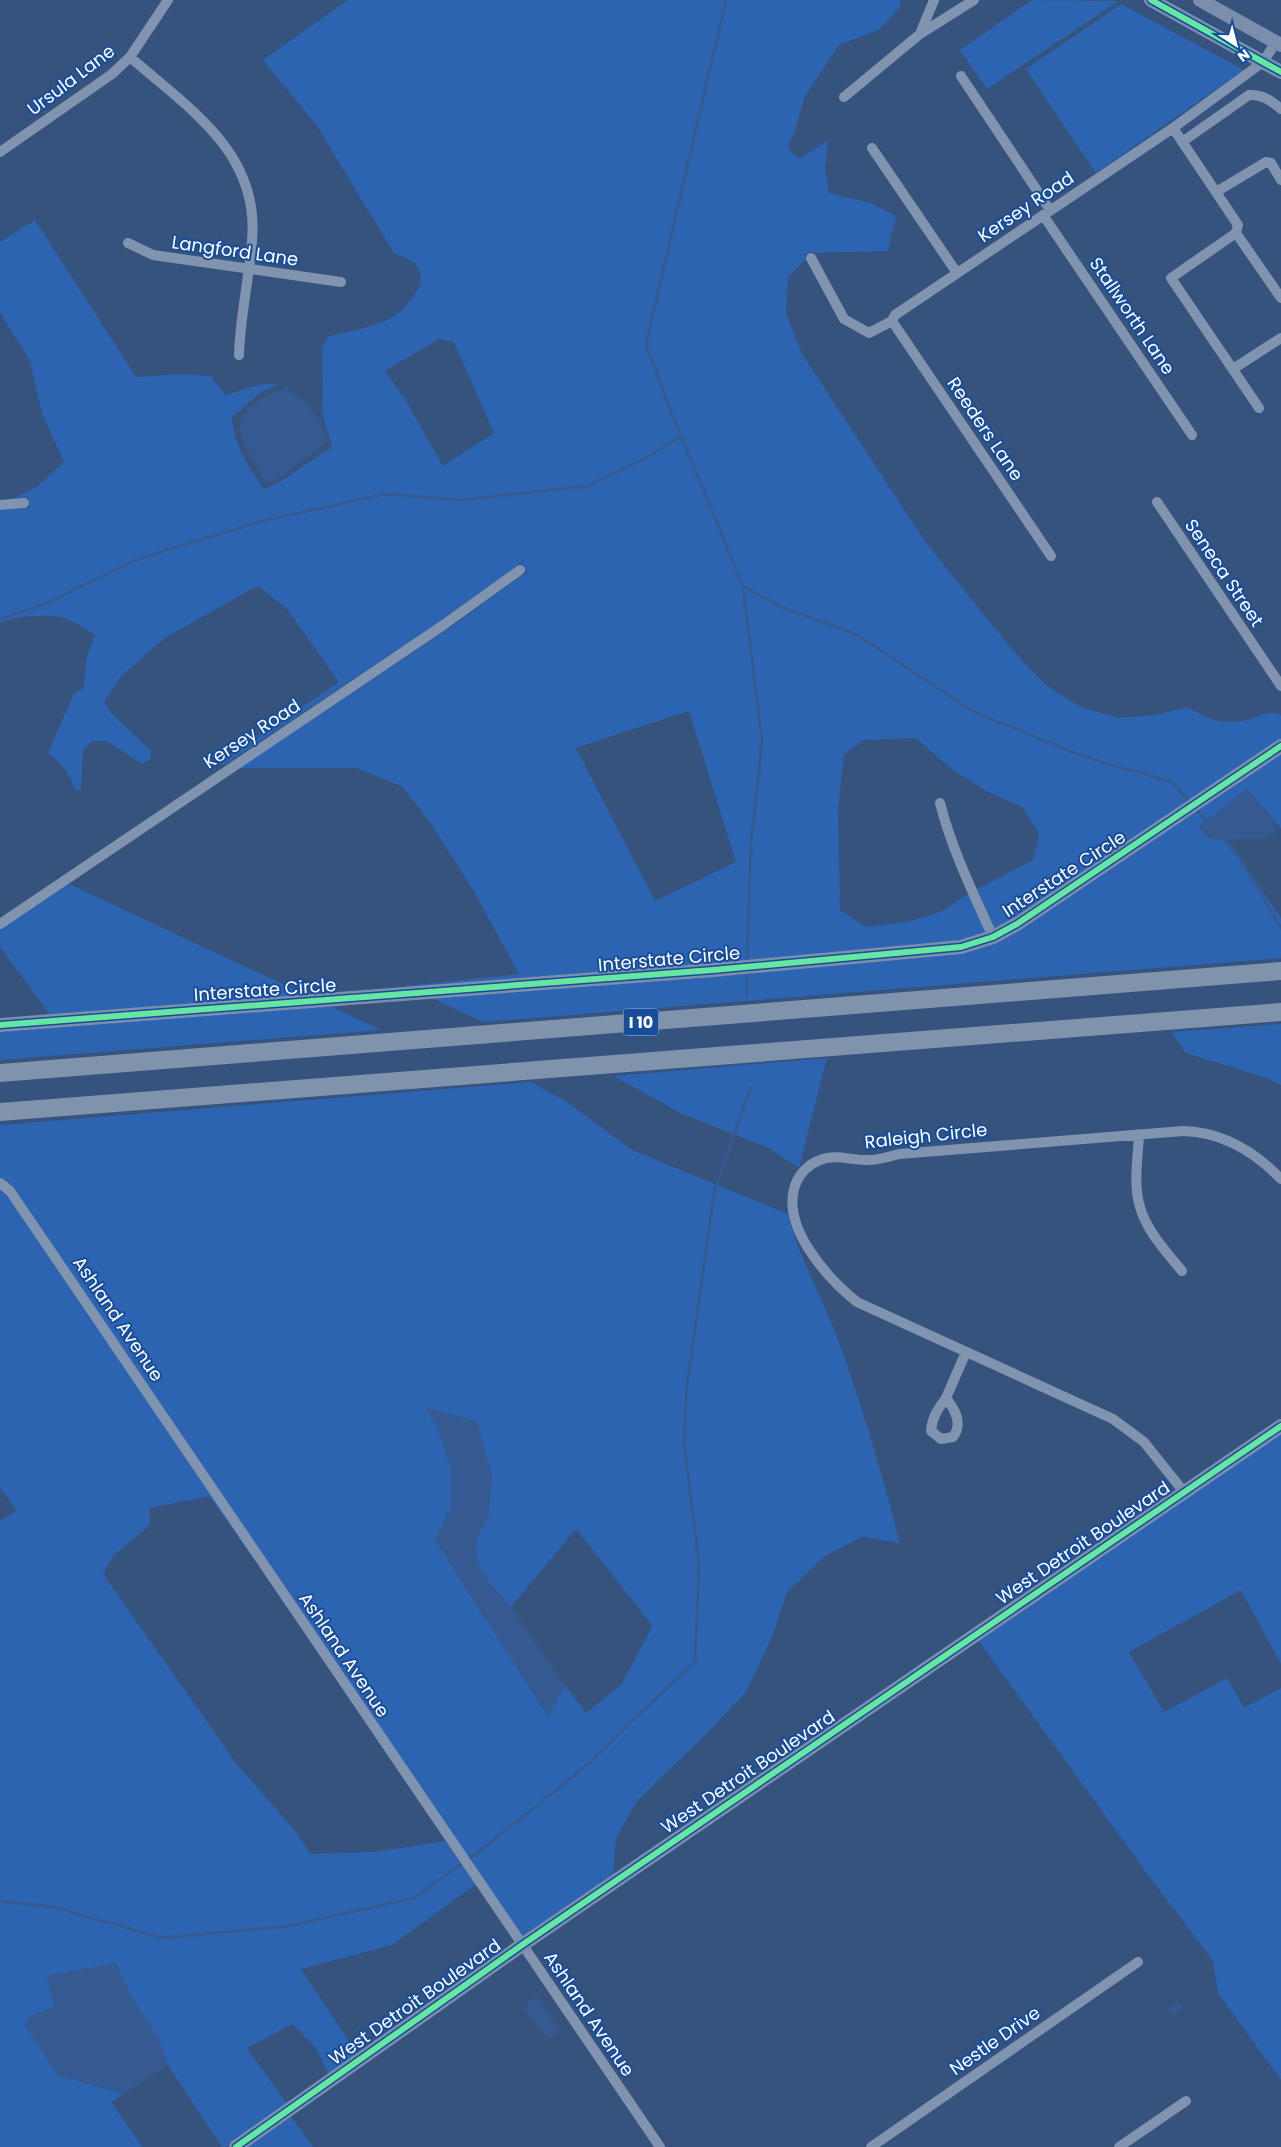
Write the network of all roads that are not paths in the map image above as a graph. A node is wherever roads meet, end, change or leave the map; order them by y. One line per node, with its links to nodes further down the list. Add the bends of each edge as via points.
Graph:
1 (168, 0): 8 (street, Ursula Lane)
2 (934, 0): 6 (street)
3 (974, 0): 6 (street)
4 (1151, 0): 9 (street)
5 (1200, 0): 7 (street)
6 (920, 34): 12 (street)
7 (1279, 44): 9 (street, Kersey Road)
8 (130, 58): 17 (street, Ursula Lane); 24 (street, via 211,127 232,154 245,185 252,217)
9 (1263, 62): 10 (street); 14 (street, Kersey Road)
10 (1281, 72)
11 (962, 76): 20 (street, Stallworth Lane)
12 (844, 96)
13 (1281, 109): 15 (street, via 1267,98 1249,94)
14 (1173, 128): 15 (street); 20 (street, Kersey Road)
15 (1182, 142): 19 (street)
16 (872, 148): 25 (street)
17 (0, 152)
18 (1281, 180): 19 (street, via 1271,163 1266,162)
19 (1216, 192): 21 (street, via 1238,225)
20 (1047, 213): 25 (street, Kersey Road); 33 (street, Stallworth Lane)
21 (1236, 233): 27 (street); 31 (street, via 1171,278)
22 (128, 243): 24 (street, Langford Lane, via 153,255)
23 (811, 258): 28 (street, Kersey Road, via 844,319 869,333)
24 (248, 269): 26 (street, Langford Lane); 30 (street)
25 (957, 273): 28 (street, Kersey Road, via 895,315)
26 (341, 282)
27 (1281, 298)
28 (892, 321): 37 (street, Reeders Lane)
29 (1281, 338): 31 (street)
30 (239, 355)
31 (1233, 369): 32 (street)
32 (1259, 408)
33 (1192, 435)
34 (1157, 502): 39 (street, Seneca Street)
35 (24, 503): 36 (street)
36 (0, 505)
37 (1051, 556)
38 (520, 570): 42 (street, Kersey Road)
39 (1281, 686)
40 (1281, 746): 43 (street, Interstate Circle, via 1065,893)
41 (940, 803): 43 (street, via 962,870)
42 (0, 924)
43 (993, 936): 46 (street, Interstate Circle, via 945,950 770,966)
44 (1281, 971): 47 (highway, I 10)
45 (1281, 1012): 48 (highway, I 10)
46 (0, 1025)
47 (0, 1073)
48 (0, 1112)
49 (1139, 1134): 50 (street, Raleigh Circle, via 1193,1131 1221,1137 1257,1157); 52 (street, via 1140,1207 1152,1230); 53 (street, Raleigh Circle, via 899,1154 867,1161 829,1157 803,1171 794,1188 794,1218 800,1235 828,1274 846,1293 869,1309)
50 (1281, 1179)
51 (0, 1182): 57 (street, Ashland Avenue, via 10,1191 124,1356)
52 (1182, 1271)
53 (966, 1352): 54 (street); 56 (street, Raleigh Circle, via 1128,1428 1157,1455)
54 (946, 1398)
55 (1281, 1426): 56 (street, West Detroit Boulevard)
56 (1184, 1492): 57 (street, West Detroit Boulevard)
57 (522, 1945): 60 (street, West Detroit Boulevard); 61 (street, Ashland Avenue)
58 (1138, 1962): 62 (street, Nestle Drive)
59 (1186, 2101): 63 (street)
60 (236, 2147)
61 (660, 2147)
62 (871, 2147)
63 (1119, 2147)

